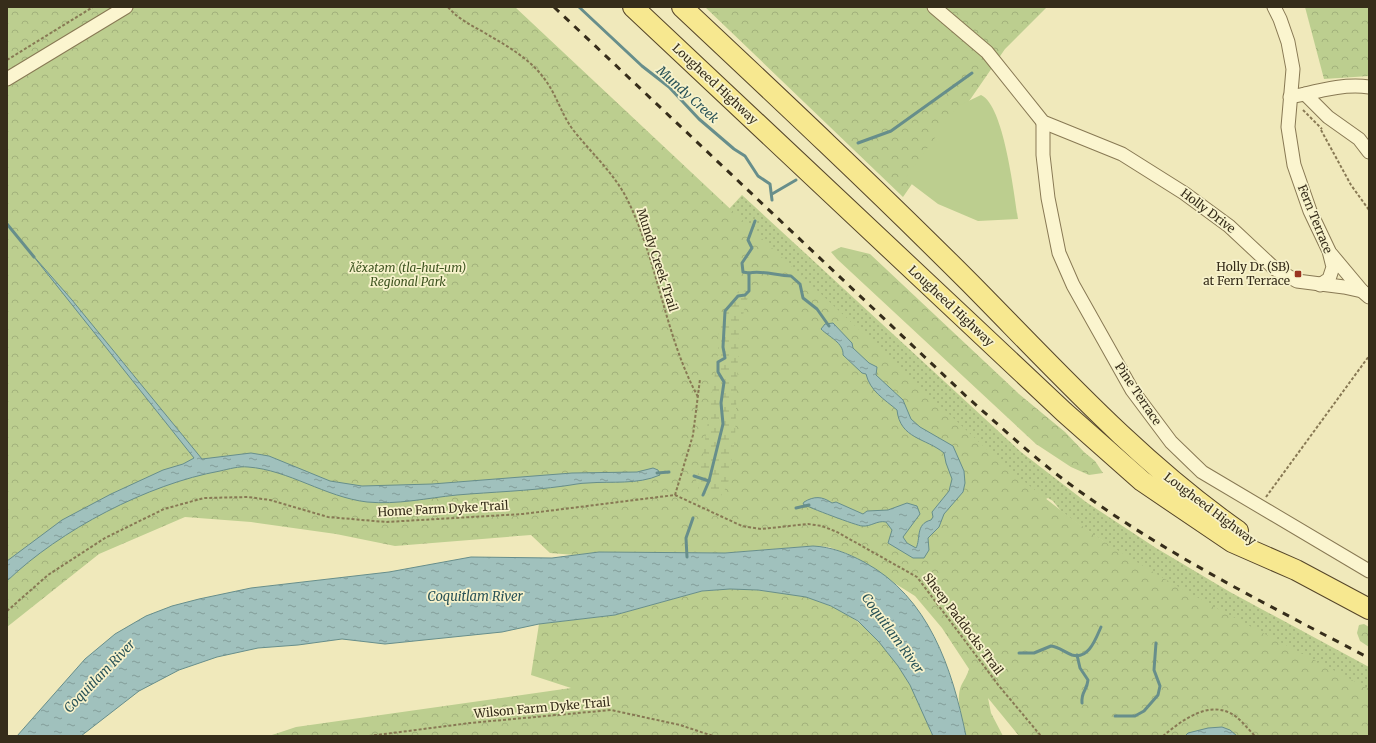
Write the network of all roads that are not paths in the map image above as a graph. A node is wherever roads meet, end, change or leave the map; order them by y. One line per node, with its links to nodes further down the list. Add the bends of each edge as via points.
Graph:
1 (126, 7): 6 (street)
2 (633, 7): 15 (main road, Lougheed Highway, via 1119,461 1164,496 1232,542)
3 (682, 7): 15 (main road, Lougheed Highway, via 896,210 1149,461 1212,512)
4 (934, 7): 10 (street, via 987,52)
5 (1274, 7): 9 (street, Fern Terrace, via 1280,19 1293,69)
6 (7, 79)
7 (1369, 87): 8 (street, via 1329,88)
8 (1304, 94): 9 (street); 11 (street, via 1328,117 1359,139)
9 (1290, 97): 12 (street, Fern Terrace, via 1288,127 1294,165 1310,211)
10 (1042, 122): 13 (street, Holly Drive, via 1122,154 1184,193 1229,226 1275,269 1297,282); 16 (street, Pine Terrace, via 1048,198 1059,253 1073,285 1132,390 1170,442 1202,472)
11 (1369, 152)
12 (1329, 251): 13 (street, Fern Terrace, via 1333,267 1329,279); 14 (street)
13 (1320, 285): 14 (street, Holly Drive, via 1344,287)
14 (1365, 294)
15 (1296, 570): 17 (main road, Lougheed Highway)
16 (1369, 571)
17 (1369, 609)

